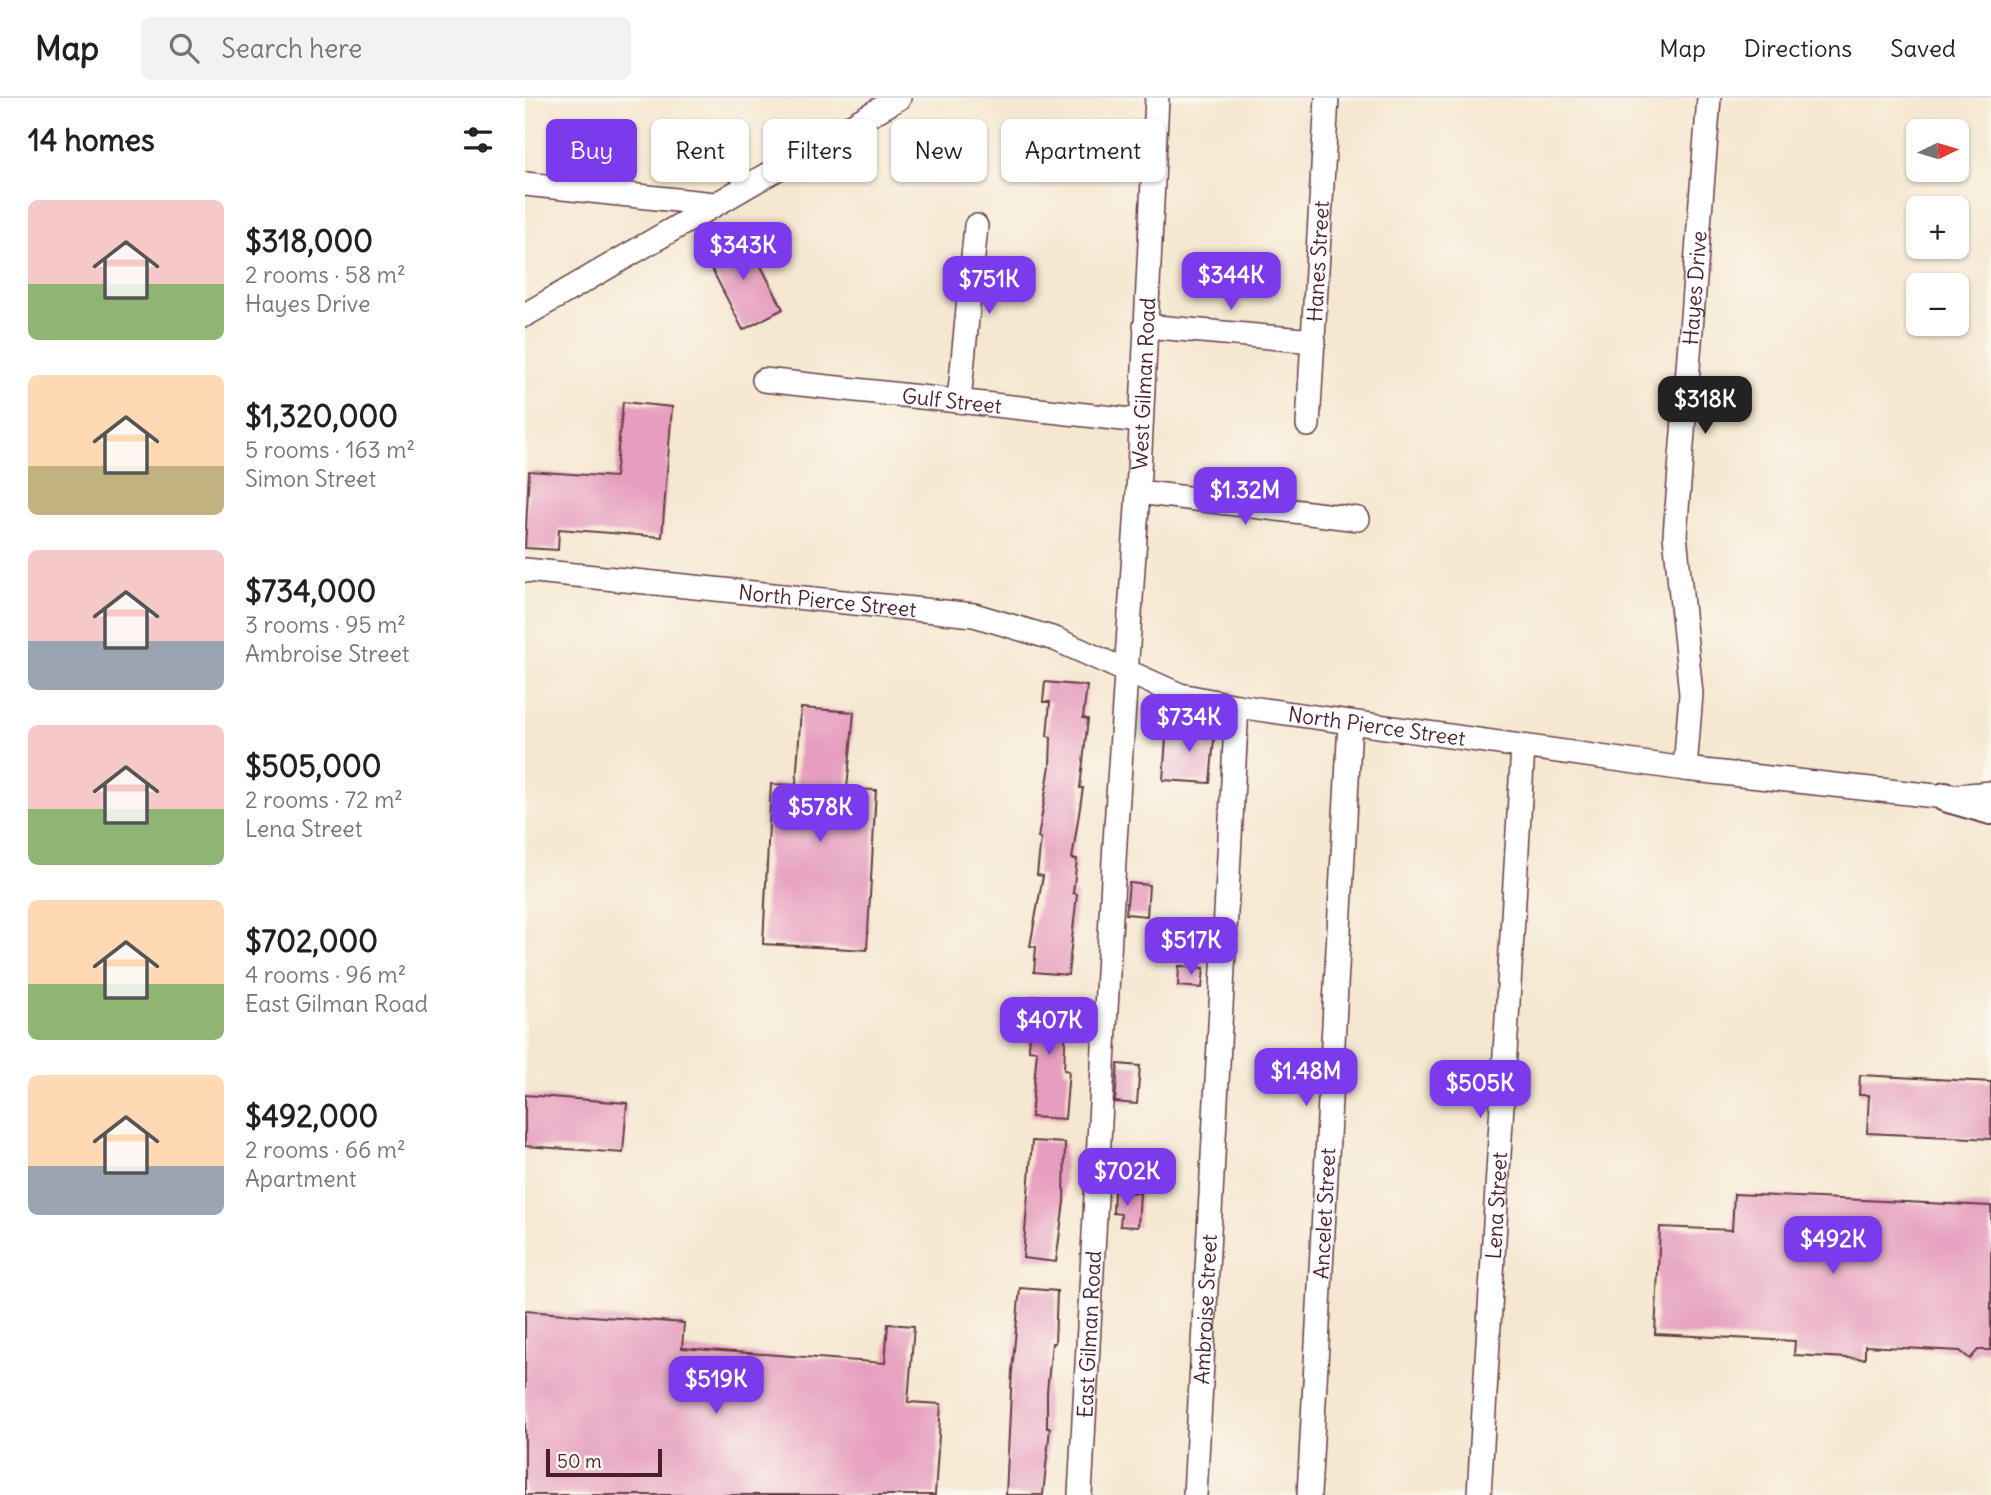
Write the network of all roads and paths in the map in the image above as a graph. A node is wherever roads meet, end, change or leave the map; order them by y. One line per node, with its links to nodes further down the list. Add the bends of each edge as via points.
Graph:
1 (899, 98): 6 (street)
2 (1157, 98): 9 (street, West Gilman Road)
3 (1328, 98): 10 (street, Hanes Street)
4 (1709, 98): 22 (street, Hayes Drive, via 1675,535 1691,684)
5 (525, 184): 6 (street)
6 (714, 204): 8 (street)
7 (976, 226): 12 (street)
8 (525, 315)
9 (1145, 326): 10 (street); 13 (street, West Gilman Road)
10 (1314, 341): 14 (street, Hanes Street)
11 (764, 380): 12 (street, Gulf Street)
12 (959, 401): 13 (street, Gulf Street)
13 (1141, 421): 15 (street, West Gilman Road)
14 (1308, 425)
15 (1138, 492): 16 (street); 18 (street, West Gilman Road)
16 (1358, 519)
17 (525, 570): 18 (street, North Pierce Street, via 974,615 1055,639)
18 (1128, 671): 19 (street, North Pierce Street, via 1180,695); 26 (street, East Gilman Road)
19 (1237, 706): 20 (street, North Pierce Street); 27 (street, Ambroise Street)
20 (1350, 723): 21 (street, North Pierce Street); 28 (street, Ancelet Street)
21 (1523, 747): 22 (street, North Pierce Street); 29 (street, Lena Street)
22 (1685, 769): 24 (street, North Pierce Street)
23 (1991, 793): 24 (street, North Pierce Street)
24 (1945, 797): 25 (main road)
25 (1991, 810)
26 (1080, 1495)
27 (1195, 1495)
28 (1309, 1495)
29 (1479, 1495)

